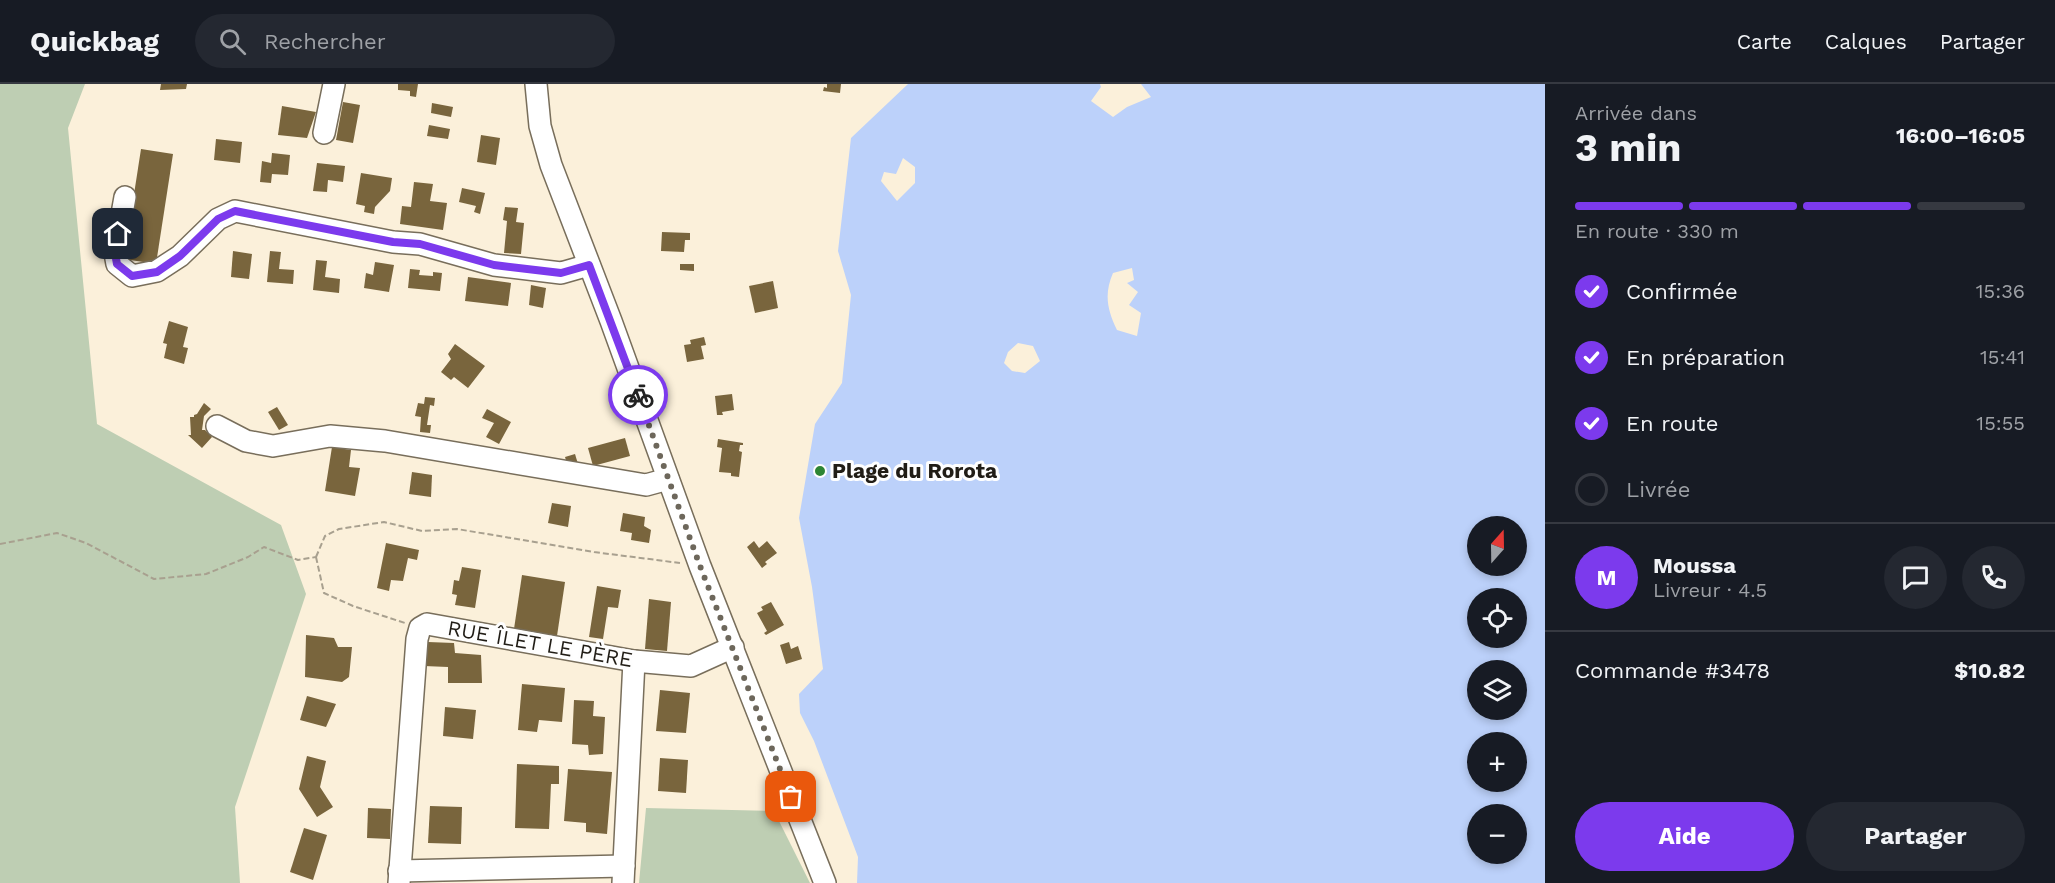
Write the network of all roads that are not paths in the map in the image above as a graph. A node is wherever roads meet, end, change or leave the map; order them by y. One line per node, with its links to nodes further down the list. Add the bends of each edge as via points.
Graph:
1 (334, 84): 3 (street)
2 (534, 84): 5 (street, via 551,165)
3 (324, 133)
4 (125, 197): 5 (street, via 115,253 117,264 132,276 157,272 180,256 218,219 235,211 420,244 494,265 561,273)
5 (589, 265): 7 (street)
6 (217, 426): 7 (street, via 246,441 273,446 330,436 385,441 646,485)
7 (668, 480): 8 (street)
8 (733, 647): 9 (street, RUE ÎLET LE PÈRE, via 691,666); 12 (street)
9 (634, 661): 10 (street); 11 (street, RUE ÎLET LE PÈRE, via 427,624 420,628)
10 (623, 875): 11 (street)
11 (399, 877)
12 (825, 883)

